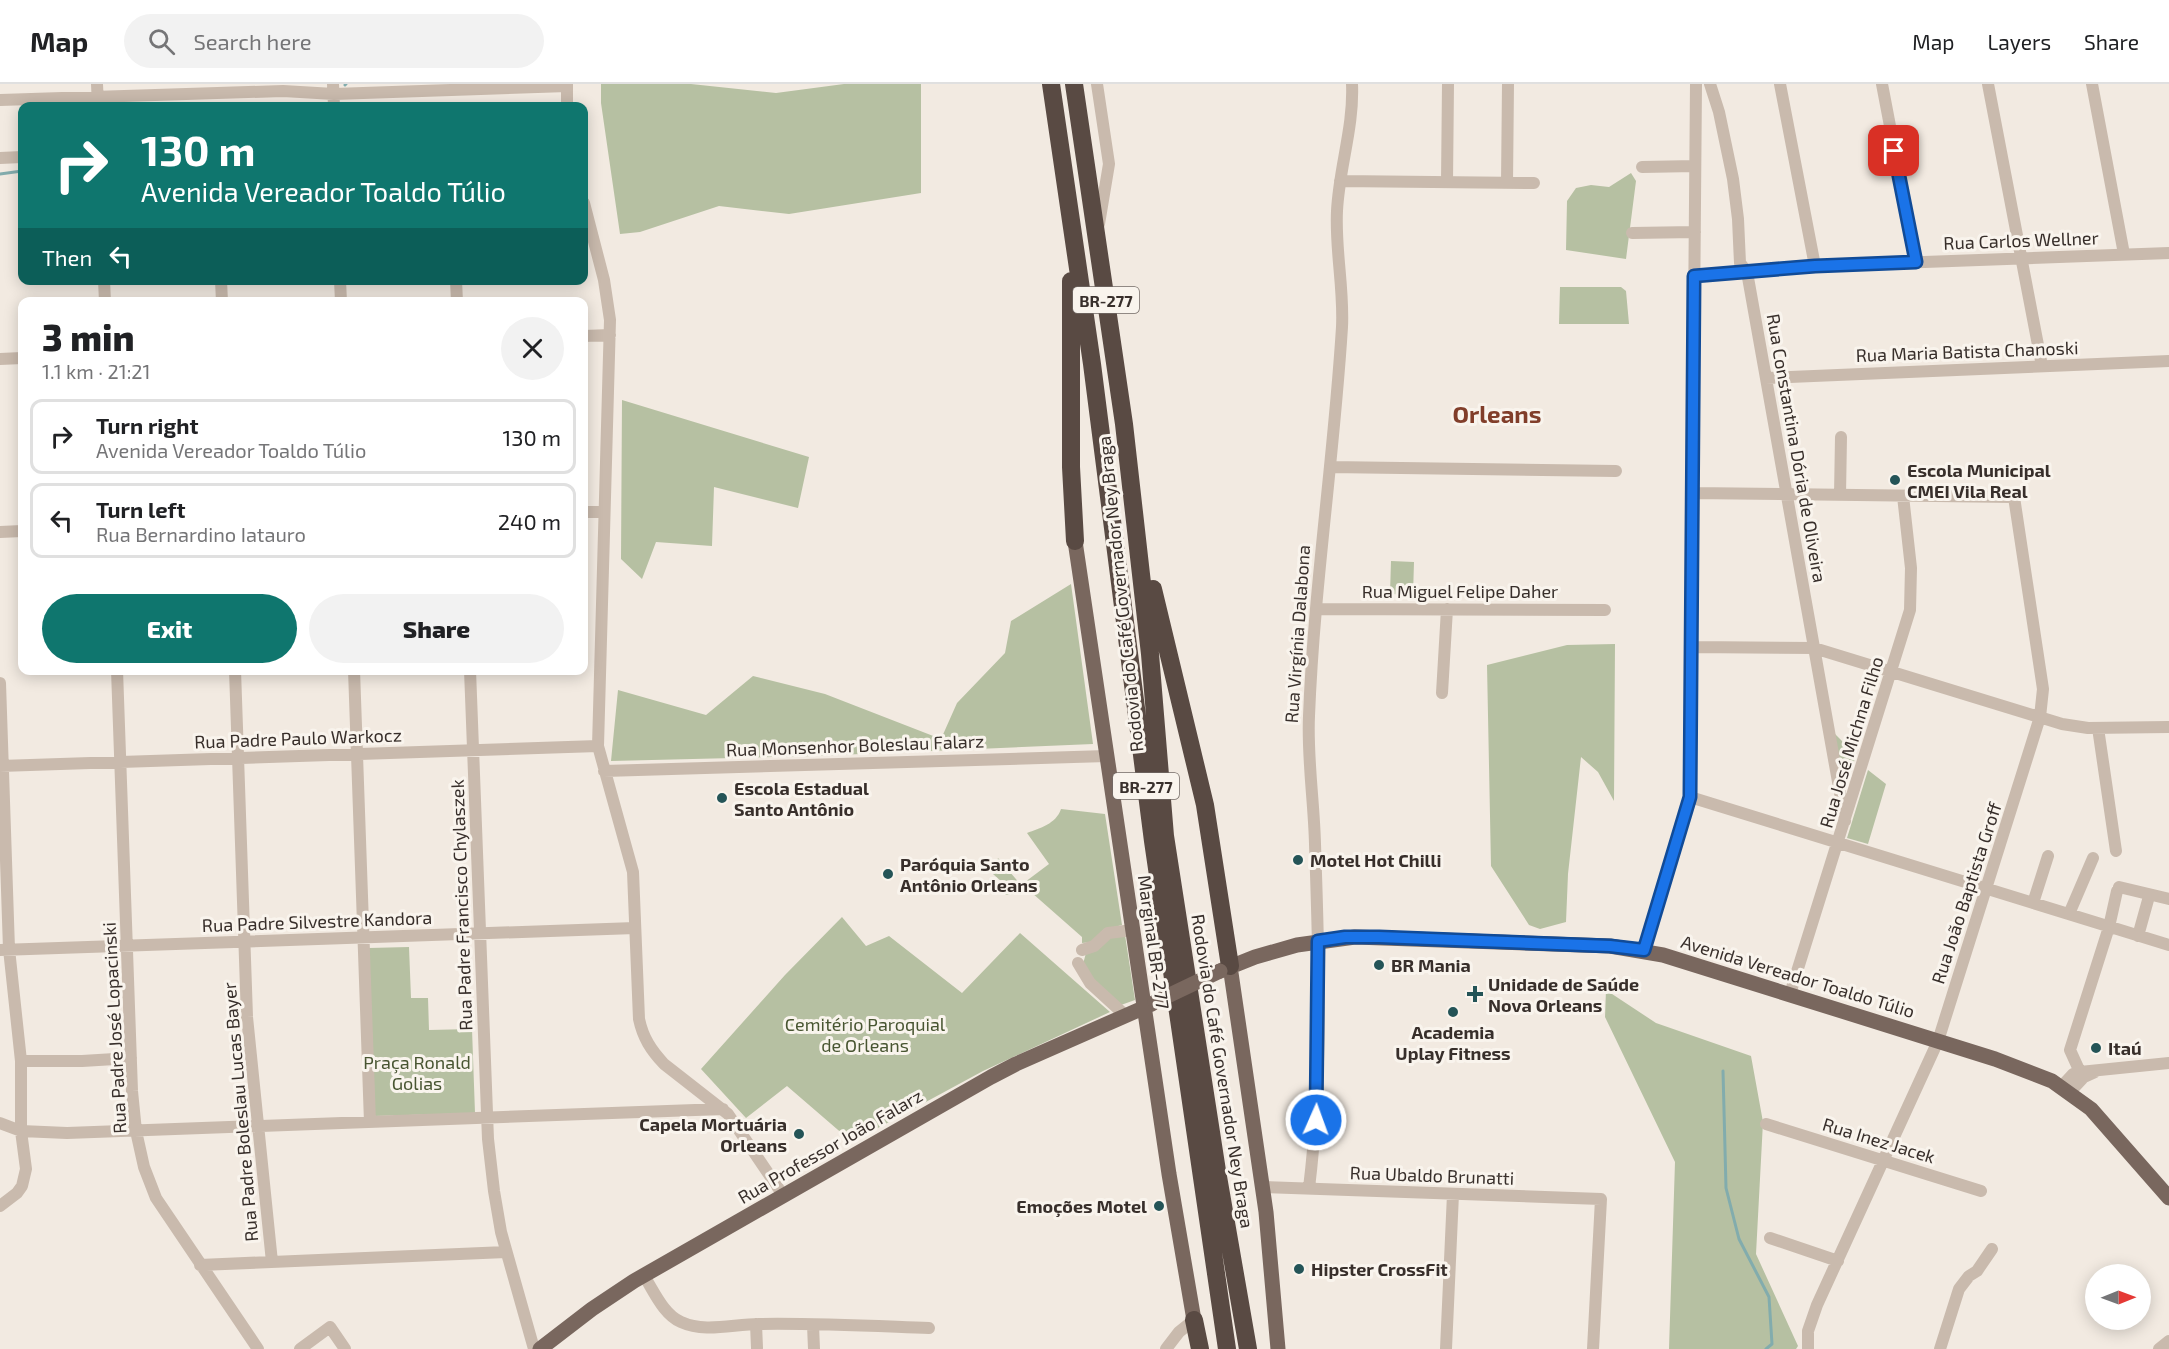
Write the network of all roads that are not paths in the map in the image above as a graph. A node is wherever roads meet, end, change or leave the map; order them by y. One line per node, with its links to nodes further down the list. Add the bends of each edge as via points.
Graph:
1 (1051, 84): 27 (highway, Rodovia do Café Governador Ney Braga / BR-277)
2 (1074, 84): 30 (highway, Rodovia do Café Governador Ney Braga / BR-277)
3 (1097, 84): 30 (street, via 1109,164)
4 (1352, 84): 22 (street, Rua Virgínia Dalabona, via 1350,128)
5 (1448, 84): 23 (street)
6 (1508, 84): 24 (street)
7 (1696, 84): 20 (street)
8 (1710, 84): 36 (street, Rua Constantina Dória de Oliveira, via 1733,178 1740,263)
9 (1780, 84): 35 (street)
10 (1882, 84): 34 (street)
11 (1988, 84): 33 (street)
12 (2092, 84): 32 (street)
13 (567, 85): 14 (street); 17 (street)
14 (334, 95): 15 (street, via 289,90)
15 (98, 96): 16 (street)
16 (0, 100)
17 (567, 102)
18 (18, 157): 19 (street)
19 (0, 158)
20 (1695, 166): 21 (street); 29 (street)
21 (1642, 167)
22 (1340, 181): 23 (street); 46 (street, Rua Virgínia Dalabona, via 1337,226 1342,323)
23 (1447, 182): 24 (street)
24 (1507, 183): 25 (street)
25 (1534, 183)
26 (588, 218): 38 (street, via 607,292)
27 (1072, 222): 57 (highway, via 1071,467); 155 (highway, Rodovia do Café Governador Ney Braga / BR-277, via 1153,841)
28 (1632, 232): 29 (street)
29 (1695, 232): 37 (street)
30 (1096, 237): 54 (highway, Rodovia do Café Governador Ney Braga / BR-277)
31 (2169, 253): 32 (street, Rua Carlos Wellner)
32 (2124, 254): 33 (street, Rua Carlos Wellner)
33 (2022, 258): 34 (street, Rua Carlos Wellner); 43 (street)
34 (1916, 262): 35 (street, Rua Carlos Wellner)
35 (1815, 266): 36 (street, Rua Carlos Wellner)
36 (1747, 272): 37 (street, Rua Carlos Wellner); 44 (street, Rua Constantina Dória de Oliveira)
37 (1694, 276): 48 (street)
38 (610, 335): 39 (street); 52 (street)
39 (588, 336)
40 (18, 358): 41 (street)
41 (0, 359)
42 (2169, 361): 43 (street, Rua Maria Batista Chanoski)
43 (2042, 366): 44 (street, Rua Maria Batista Chanoski)
44 (1766, 378): 49 (street, Rua Constantina Dória de Oliveira)
45 (1840, 437): 50 (street)
46 (1330, 467): 47 (street); 58 (street, Rua Virgínia Dalabona)
47 (1616, 471)
48 (1692, 493): 49 (street); 61 (street)
49 (1787, 494): 50 (street); 62 (street, Rua Constantina Dória de Oliveira)
50 (1840, 495): 51 (street)
51 (1903, 496): 63 (street, Rua José Michna Filho, via 1911,599); 70 (street, Rua João Baptista Groff, via 2014,497 2043,689)
52 (603, 512): 53 (street); 73 (street)
53 (588, 513)
54 (1135, 517): 106 (highway, via 1203,796); 156 (highway, Rodovia do Café Governador Ney Braga / BR-277, via 1166,836 1216,1171)
55 (18, 531): 56 (street)
56 (0, 532)
57 (1075, 541): 76 (main road, Marginal BR-277)
58 (1316, 609): 59 (street, Rua Miguel Felipe Daher); 99 (street, Rua Virgínia Dalabona, via 1309,724)
59 (1447, 609): 60 (street, Rua Miguel Felipe Daher); 69 (street)
60 (1605, 610)
61 (1691, 647): 62 (street); 81 (street)
62 (1814, 648): 63 (street); 82 (street, Rua Constantina Dória de Oliveira)
63 (1892, 672): 70 (street); 82 (street, Rua José Michna Filho)
64 (117, 675): 78 (street, Rua Padre José Lopacinski)
65 (235, 675): 77 (street, Rua Padre Boleslau Lucas Bayer)
66 (354, 675): 75 (street)
67 (470, 675): 74 (street, Rua Padre Francisco Chylaszek)
68 (0, 683): 79 (street)
69 (1442, 693)
70 (2040, 717): 72 (street); 87 (street, Rua João Baptista Groff)
71 (2169, 727): 72 (street)
72 (2098, 728): 84 (street)
73 (598, 746): 74 (street, Rua Padre Paulo Warkocz); 80 (street)
74 (473, 750): 75 (street, Rua Padre Paulo Warkocz); 95 (street, Rua Padre Francisco Chylaszek)
75 (357, 754): 77 (street, Rua Padre Paulo Warkocz); 97 (street)
76 (1107, 756): 80 (street, Rua Monsenhor Boleslau Falarz); 94 (main road, Marginal BR-277)
77 (238, 758): 78 (street, Rua Padre Paulo Warkocz); 98 (street, Rua Padre Boleslau Lucas Bayer)
78 (121, 762): 79 (street, Rua Padre Paulo Warkocz); 101 (street, Rua Padre José Lopacinski)
79 (1, 766): 102 (street)
80 (604, 771): 93 (street, via 633,872)
81 (1690, 797): 83 (street); 104 (street)
82 (1845, 822): 83 (street, Rua José Michna Filho)
83 (1838, 843): 87 (street); 107 (street, Rua José Michna Filho)
84 (2116, 851)
85 (2048, 856): 90 (street)
86 (2093, 858): 91 (street)
87 (1986, 889): 90 (street); 110 (street, Rua João Baptista Groff)
88 (2169, 899): 92 (street, via 2118,889)
89 (2148, 900): 96 (street)
90 (2033, 903): 91 (street)
91 (2069, 914): 92 (street)
92 (2109, 927): 96 (street); 115 (street, via 2070,1050)
93 (635, 928): 95 (street, Rua Padre Silvestre Kandora); 117 (street, via 639,1019 647,1044 664,1064)
94 (1133, 930): 103 (street, via 1108,933 1094,946); 108 (main road, Marginal BR-277)
95 (480, 934): 97 (street, Rua Padre Silvestre Kandora); 118 (street, Rua Padre Francisco Chylaszek)
96 (2138, 936): 100 (street)
97 (363, 938): 98 (street, Rua Padre Silvestre Kandora); 119 (street)
98 (244, 941): 101 (street, Rua Padre Silvestre Kandora); 122 (street, Rua Padre Boleslau Lucas Bayer)
99 (1318, 941): 104 (main road, Avenida Vereador Toaldo Túlio, via 1379,937); 106 (main road, Avenida Vereador Toaldo Túlio, via 1276,950); 127 (street, Rua Virgínia Dalabona, via 1317,1104)
100 (2168, 941)
101 (127, 945): 102 (street, Rua Padre Silvestre Kandora); 111 (street, Rua Padre José Lopacinski)
102 (5, 950): 112 (street)
103 (1082, 950)
104 (1644, 950): 107 (main road, Avenida Vereador Toaldo Túlio)
105 (1078, 963): 109 (street, via 1090,983)
106 (1225, 969): 108 (main road, Avenida Vereador Toaldo Túlio, bridge); 126 (main road)
107 (1790, 994): 110 (main road, Avenida Vereador Toaldo Túlio)
108 (1150, 1005): 109 (main road, Rua Professor João Falarz); 140 (main road, Marginal BR-277)
109 (1126, 1016): 130 (main road, Rua Professor João Falarz, via 999,1072)
110 (1938, 1041): 116 (main road, Avenida Vereador Toaldo Túlio, via 2028,1070); 125 (street, Rua João Baptista Groff)
111 (131, 1058): 112 (street); 124 (street, Rua Padre José Lopacinski)
112 (21, 1061): 123 (street)
113 (2169, 1063): 114 (street)
114 (2098, 1070): 115 (street); 116 (street)
115 (2080, 1072): 116 (street, via 2073,1074)
116 (2066, 1089): 131 (main road, Avenida Vereador Toaldo Túlio, via 2107,1126)
117 (723, 1109): 118 (street); 130 (street)
118 (486, 1118): 119 (street); 135 (street, Rua Padre Francisco Chylaszek)
119 (370, 1122): 122 (street)
120 (0, 1123): 123 (street)
121 (1766, 1124): 125 (street, Rua Inez Jacek)
122 (257, 1126): 124 (street); 137 (street, Rua Padre Boleslau Lucas Bayer)
123 (21, 1131): 124 (street); 132 (street, via 25,1178 17,1192)
124 (136, 1131): 138 (street, Rua Padre José Lopacinski, via 156,1198)
125 (1885, 1161): 128 (street, Rua Inez Jacek); 136 (street, Rua João Baptista Groff)
126 (1262, 1187): 127 (street, Rua Ubaldo Brunatti); 157 (main road)
127 (1309, 1188): 129 (street, Rua Ubaldo Brunatti)
128 (1981, 1191)
129 (1453, 1194): 158 (street); 159 (street, Rua Ubaldo Brunatti, via 1601,1199)
130 (783, 1195): 139 (main road, Rua Professor João Falarz)
131 (2169, 1197)
132 (0, 1206)
133 (1770, 1238): 136 (street)
134 (1992, 1249): 161 (street, via 1959,1289)
135 (506, 1252): 137 (street); 149 (street, Rua Padre Francisco Chylaszek)
136 (1838, 1261): 160 (street, Rua João Baptista Groff, via 1812,1318)
137 (272, 1262): 138 (street)
138 (200, 1265): 146 (street, Rua Padre José Lopacinski)
139 (644, 1276): 141 (street, via 669,1314 679,1321 718,1328); 150 (main road, Rua Professor João Falarz)
140 (1194, 1320): 152 (street); 153 (street, Marginal BR-277); 154 (highway)
141 (756, 1324): 142 (street); 145 (street)
142 (813, 1324): 143 (street); 151 (street)
143 (929, 1328)
144 (2169, 1341): 162 (street)
145 (757, 1348)
146 (258, 1349)
147 (300, 1349): 148 (street, via 330,1327)
148 (345, 1349)
149 (534, 1349)
150 (540, 1349)
151 (814, 1349)
152 (1166, 1349)
153 (1196, 1349)
154 (1200, 1349)
155 (1227, 1349)
156 (1248, 1349)
157 (1278, 1349)
158 (1446, 1349)
159 (1593, 1349)
160 (1808, 1349)
161 (1940, 1349)
162 (2160, 1349)

